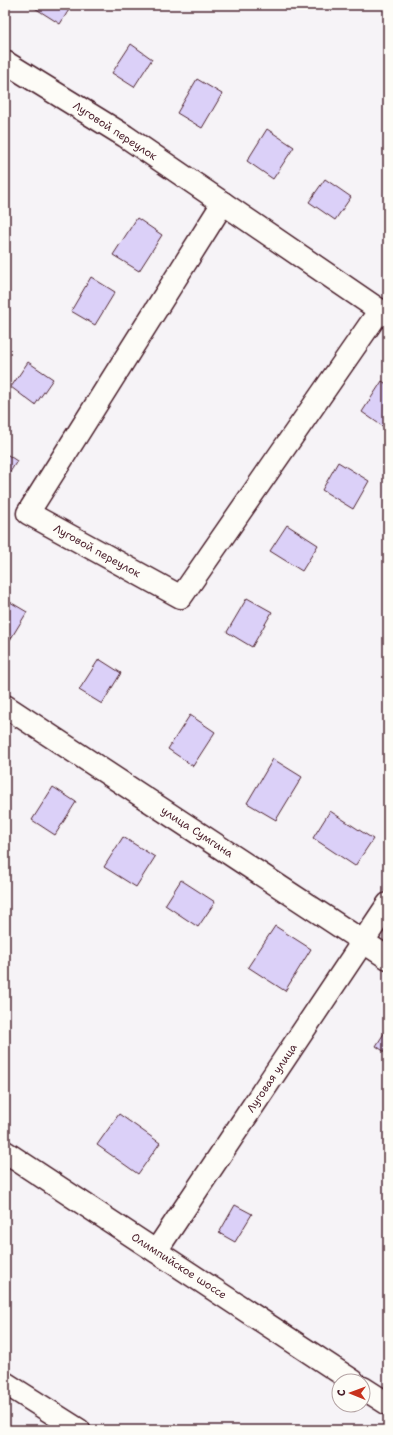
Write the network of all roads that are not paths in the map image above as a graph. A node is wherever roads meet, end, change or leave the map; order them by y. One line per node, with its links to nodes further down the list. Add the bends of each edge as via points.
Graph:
1 (5, 62): 2 (street, Луговой переулок, via 125,136)
2 (223, 203): 3 (street, Луговой переулок); 3 (street, Луговой переулок, via 28,513 182,597)
3 (384, 313)
4 (5, 706): 6 (street, улица Сумгина)
5 (388, 904): 6 (street, Луговая улица)
6 (363, 942): 7 (street, улица Сумгина); 9 (street, Луговая улица)
7 (388, 958)
8 (5, 1152): 9 (street, Олимпийское шоссе)
9 (156, 1251): 10 (street, Олимпийское шоссе)
10 (341, 1373)
11 (5, 1383): 14 (street)
12 (371, 1393): 13 (street)
13 (388, 1404)
14 (79, 1430)

